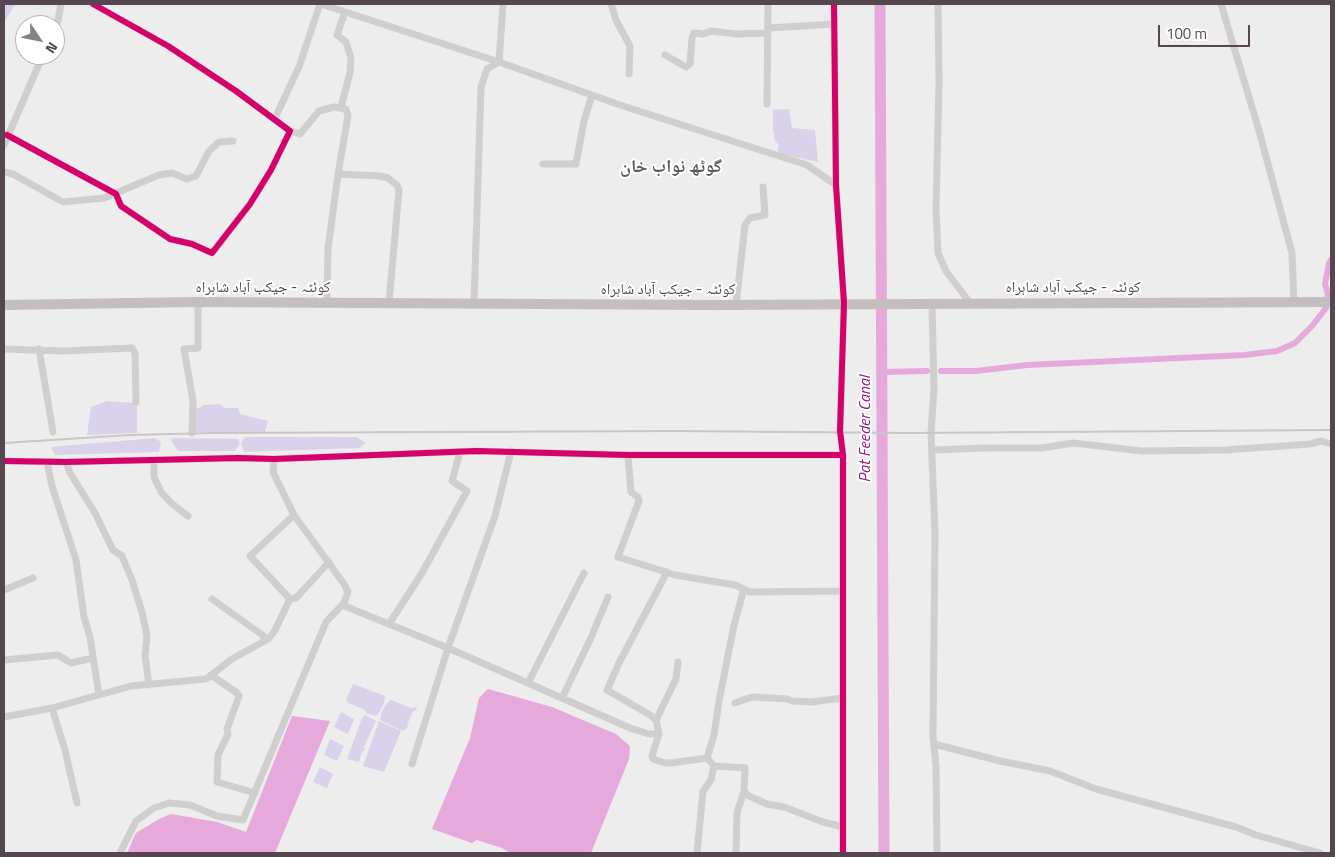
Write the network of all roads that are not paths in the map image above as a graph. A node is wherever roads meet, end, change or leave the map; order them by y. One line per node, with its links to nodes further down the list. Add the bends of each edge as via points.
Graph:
1 (93, 4): 19 (street, via 168,46)
2 (320, 4): 9 (street); 19 (street, via 299,67)
3 (502, 4): 13 (street)
4 (611, 4): 15 (street, via 630,46)
5 (768, 4): 11 (street)
6 (834, 4): 10 (street)
7 (938, 4): 36 (street, via 938,252 946,271)
8 (1221, 4): 37 (street, via 1292,253)
9 (345, 12): 13 (street); 18 (street, via 337,36 346,42 351,58)
10 (834, 24): 11 (street); 27 (street)
11 (768, 30): 12 (street, via 736,34 694,33 690,64 686,67); 17 (street)
12 (665, 55)
13 (499, 62): 16 (street); 38 (street, via 487,69 481,87)
14 (38, 65): 21 (street)
15 (629, 74)
16 (592, 95): 24 (street, via 576,164); 27 (street, via 807,165)
17 (767, 104)
18 (341, 107): 20 (street, via 320,111 300,134); 26 (street, via 346,109 348,116)
19 (274, 120): 20 (street)
20 (290, 131): 29 (street, via 250,204 212,253 170,239 121,206)
21 (7, 135): 23 (street); 29 (street)
22 (232, 140): 29 (street, via 219,142 209,151 196,176 187,179 172,173 158,175)
23 (4, 145)
24 (543, 164)
25 (4, 172): 29 (street, via 63,202)
26 (338, 174): 32 (street, via 328,249); 33 (street, via 388,178 399,190)
27 (836, 186): 34 (street)
28 (763, 187): 40 (street, via 765,215 750,218 745,225)
29 (116, 194)
30 (198, 302): 32 (highway, کوئٹہ - جیکب آباد شاہراہ); 39 (highway, کوئٹہ - جیکب آباد شاہراہ); 45 (street, via 198,348 184,349 193,401)
31 (1328, 302): 37 (highway, کوئٹہ - جیکب آباد شاہراہ)
32 (327, 303): 33 (highway, کوئٹہ - جیکب آباد شاہراہ)
33 (389, 303): 38 (highway, کوئٹہ - جیکب آباد شاہراہ)
34 (844, 303): 35 (highway, کوئٹہ - جیکب آباد شاہراہ); 40 (highway, کوئٹہ - جیکب آباد شاہراہ); 51 (street, via 840,431)
35 (932, 303): 36 (highway, کوئٹہ - جیکب آباد شاہراہ); 47 (street)
36 (970, 303): 37 (highway, کوئٹہ - جیکب آباد شاہراہ)
37 (1294, 303)
38 (474, 304): 40 (highway, کوئٹہ - جیکب آباد شاہراہ)
39 (4, 305)
40 (736, 305)
41 (39, 349): 42 (street); 43 (street, via 132,348 135,352); 44 (street)
42 (4, 350)
43 (136, 402)
44 (53, 432)
45 (192, 433)
46 (1331, 444): 47 (street, via 1321,441 1226,450 1142,451 1073,443 1042,448)
47 (932, 450): 88 (street)
48 (460, 452): 49 (street); 53 (street); 71 (street, via 452,481 468,491)
49 (510, 452): 50 (street); 73 (street, via 495,516)
50 (628, 455): 51 (street); 60 (street, via 631,492 639,501 618,557)
51 (843, 455): 66 (street)
52 (154, 460): 53 (street); 56 (street); 58 (street, via 154,478 161,492)
53 (274, 460): 57 (street, via 273,472)
54 (4, 461): 55 (street)
55 (47, 462): 56 (street); 74 (street, via 76,560)
56 (66, 462): 79 (street, via 113,550 122,556 132,580 147,636 145,655)
57 (294, 515): 59 (street); 69 (street, via 250,556)
58 (188, 516)
59 (328, 562): 69 (street, via 296,598); 70 (street, via 348,592)
60 (667, 572): 65 (street); 86 (street, via 607,690)
61 (584, 574): 78 (street)
62 (33, 578): 64 (street)
63 (4, 580): 64 (street)
64 (6, 589)
65 (744, 589): 66 (street, via 750,592); 89 (street)
66 (843, 591): 82 (street)
67 (608, 597): 81 (street)
68 (212, 599): 72 (street)
69 (290, 599): 72 (street)
70 (342, 605): 71 (street); 93 (street, via 326,622)
71 (389, 624): 73 (street)
72 (268, 639): 77 (street)
73 (448, 648): 78 (street); 90 (street)
74 (93, 658): 75 (street, via 72,663 58,655); 80 (street)
75 (4, 660)
76 (678, 662): 86 (street, via 676,679)
77 (211, 675): 79 (street, via 206,679); 93 (street, via 239,696 228,734 218,754 217,782)
78 (528, 683): 81 (street)
79 (149, 685): 80 (street, via 131,686)
80 (100, 695): 84 (street)
81 (562, 698): 87 (street, via 630,728)
82 (843, 698): 83 (street, via 811,702 752,697); 95 (street)
83 (735, 703)
84 (52, 708): 85 (street); 94 (street)
85 (4, 717)
86 (656, 720): 87 (street)
87 (658, 734): 89 (street, via 653,758 672,763)
88 (934, 744): 100 (street); 101 (street, via 1050,771 1096,789)
89 (707, 758): 91 (street)
90 (412, 764)
91 (714, 766): 92 (street, via 745,768); 97 (street, via 712,780 703,791)
92 (744, 792): 95 (street, via 767,804); 98 (street, via 737,812)
93 (255, 793): 96 (street, via 243,820 217,816 190,805 169,803 154,808 136,821)
94 (78, 803)
95 (843, 827): 99 (street)
96 (120, 853)
97 (697, 853)
98 (736, 853)
99 (843, 853)
100 (937, 853)
101 (1320, 853)

